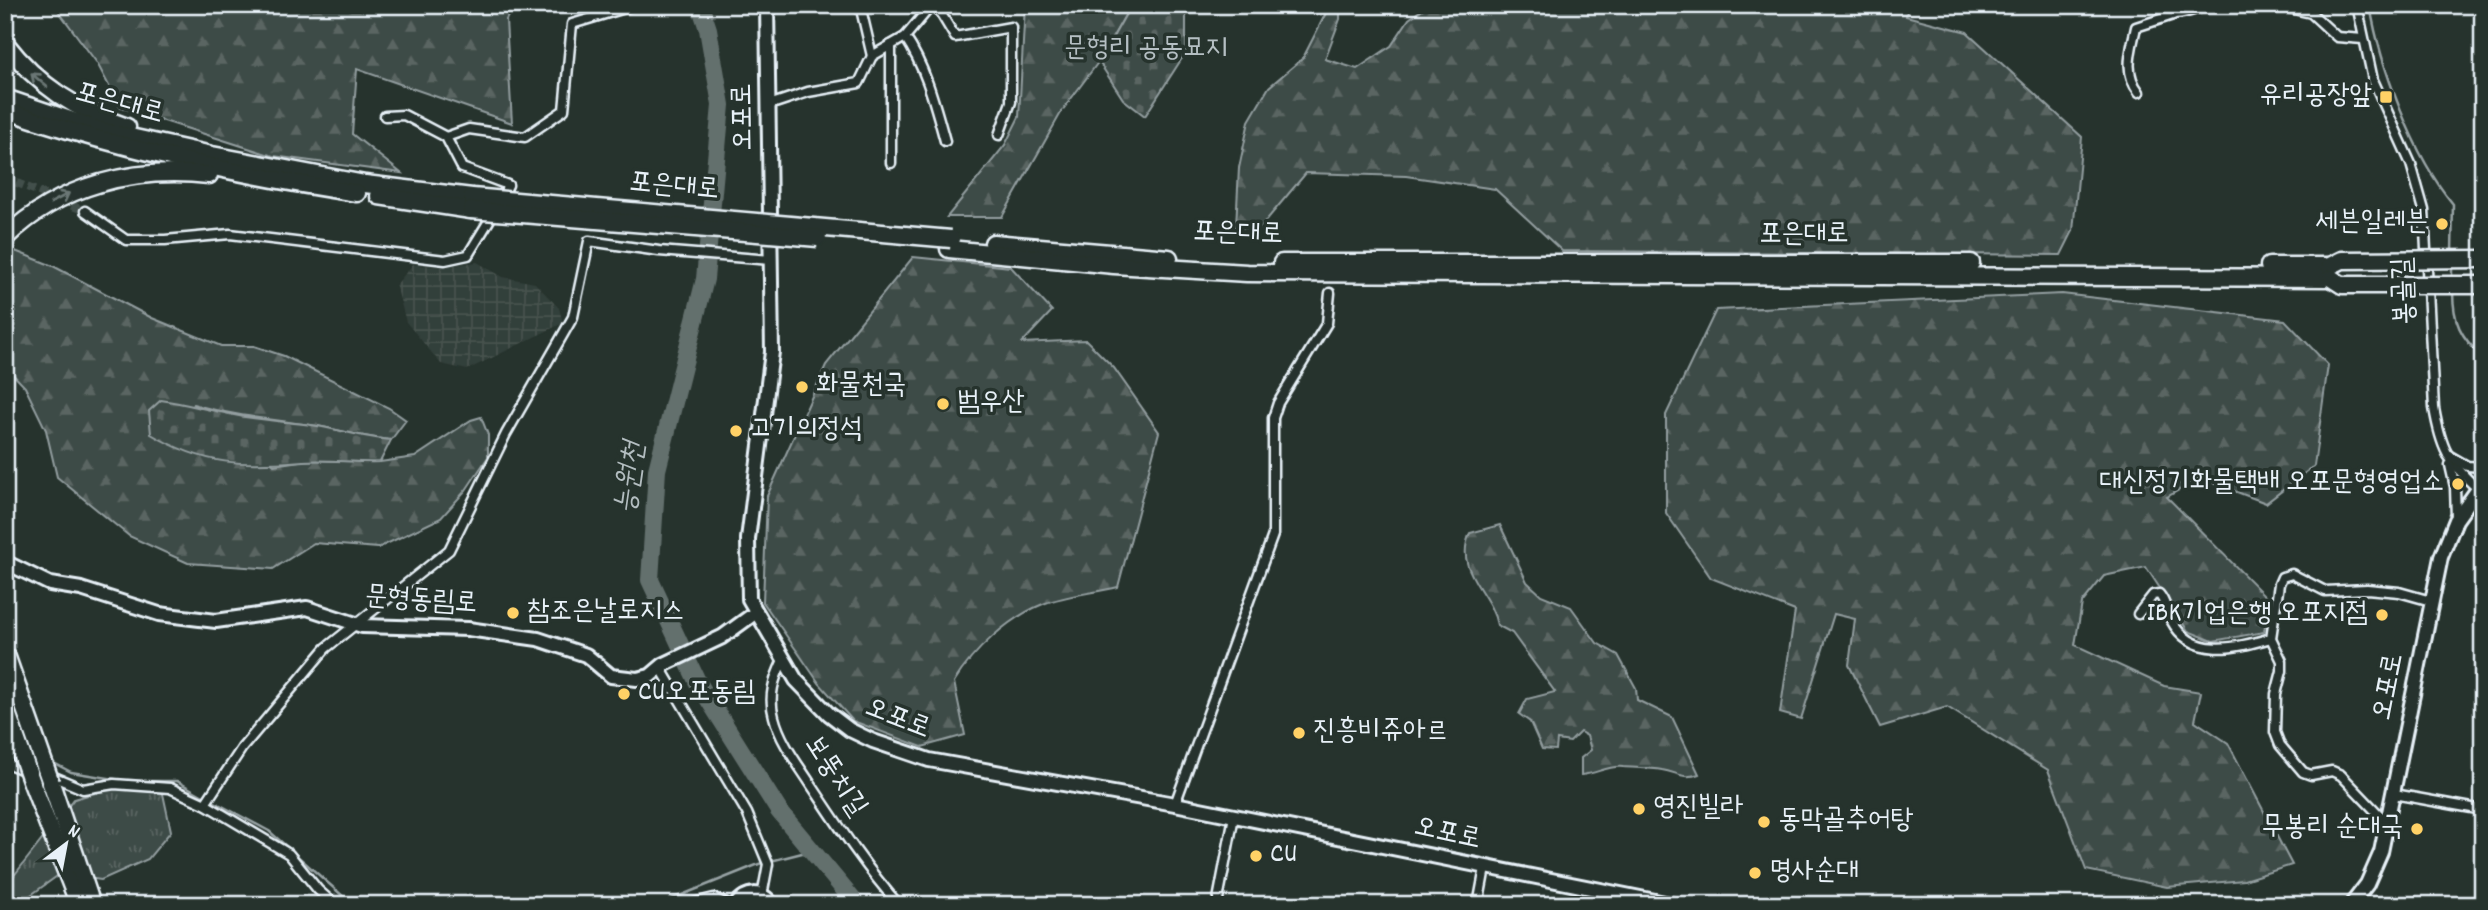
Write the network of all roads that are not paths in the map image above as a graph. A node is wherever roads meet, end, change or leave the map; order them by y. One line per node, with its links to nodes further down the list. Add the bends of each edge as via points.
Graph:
1 (635, 5): 20 (street, via 572,24 564,110 525,137 469,130)
2 (767, 5): 16 (street, 오포로)
3 (860, 5): 13 (street)
4 (2157, 5): 8 (street)
5 (2209, 5): 8 (street)
6 (2276, 5): 10 (street, via 2311,13 2337,37)
7 (2357, 5): 10 (street, 봉골길)
8 (2173, 15): 14 (street, via 2136,27 2129,64 2130,81)
9 (905, 37): 12 (street); 19 (street, via 931,6 956,37 1011,27 1011,102); 21 (street, via 930,89)
10 (2363, 39): 35 (street, 봉골길, via 2373,80 2411,164 2424,210 2434,408)
11 (5, 43): 22 (highway, one-way to 11, via 79,109 36,78)
12 (891, 45): 13 (street); 23 (street)
13 (872, 55): 16 (street, via 864,77 855,86 808,92)
14 (2139, 92)
15 (5, 98): 22 (highway, 포은대로, via 103,131)
16 (769, 105): 29 (street, 오포로)
17 (5, 110): 24 (highway, 포은대로, via 108,144)
18 (385, 116): 20 (street, via 404,115)
19 (999, 135)
20 (446, 137): 26 (street, via 462,168 508,185 468,255 445,260 230,234 126,240)
21 (944, 141)
22 (212, 155): 25 (highway, 포은대로)
23 (891, 163)
24 (344, 191): 25 (highway, 포은대로); 27 (highway, one-way to 24, via 65,195 118,178 187,173)
25 (472, 203): 31 (highway, 포은대로, bridge, via 950,244 1114,265 1247,273)
26 (85, 211)
27 (5, 238)
28 (2483, 259): 31 (highway, bridge, via 2342,260)
29 (771, 260): 42 (street, 오포로, via 770,381 747,564 749,599); 44 (street, via 589,241 573,317 506,434 449,550)
30 (2483, 268): 31 (highway, 포은대로)
31 (2330, 272): 32 (highway); 33 (highway, bridge, via 2342,285)
32 (2483, 277)
33 (2483, 285)
34 (1330, 293): 53 (street, via 1327,323 1273,418 1273,535)
35 (2444, 450): 36 (street, 봉골길); 37 (street, via 2467,467)
36 (2448, 459): 38 (street, 봉골길); 39 (street)
37 (2483, 467)
38 (2480, 485): 39 (street, 오포로)
39 (2456, 520): 41 (street, 오포로)
40 (5, 562): 44 (street, 문형동림로, via 50,584 159,614 216,621 307,608)
41 (2431, 601): 45 (street, via 2399,592 2325,591 2286,573 2279,584); 51 (street, 오포로)
42 (755, 613): 47 (street, 오포로); 48 (street, 문형동림로, via 722,637)
43 (2138, 614): 45 (street, via 2153,595 2160,594 2176,627 2206,648 2240,647)
44 (354, 623): 48 (street, 문형동림로, via 468,629 538,639 586,655 611,676 637,679); 52 (street, via 326,648 251,738)
45 (2271, 638): 56 (street, via 2282,662 2273,719 2280,744 2304,772 2341,775)
46 (5, 652): 61 (highway, bridge)
47 (783, 660): 53 (street, 오포로, via 828,714 850,730 901,752); 67 (street, 보뚱치길, via 771,699 782,738 845,836)
48 (662, 666): 59 (street, via 747,813 768,864)
49 (5, 707): 60 (highway, bridge)
50 (5, 762): 52 (street, via 83,789 114,784 170,788)
51 (2394, 794): 54 (street); 56 (street, 오포로)
52 (205, 804): 62 (street, via 289,854)
53 (1175, 804): 55 (street, 오포로)
54 (2483, 810)
55 (1234, 816): 57 (street, 오포로); 68 (street)
56 (2388, 824): 72 (street, 오포로, via 2375,867)
57 (1485, 868): 58 (street, 오포로); 69 (street)
58 (1604, 890): 70 (street); 71 (street, 오포로)
59 (762, 896): 65 (street, via 748,894); 66 (street)
60 (79, 905)
61 (92, 905)
62 (335, 905)
63 (685, 905): 64 (street, via 714,898)
64 (729, 905)
65 (736, 905)
66 (772, 905)
67 (900, 905)
68 (1217, 905)
69 (1478, 905)
70 (1601, 905)
71 (1675, 905)
72 (2351, 905)

